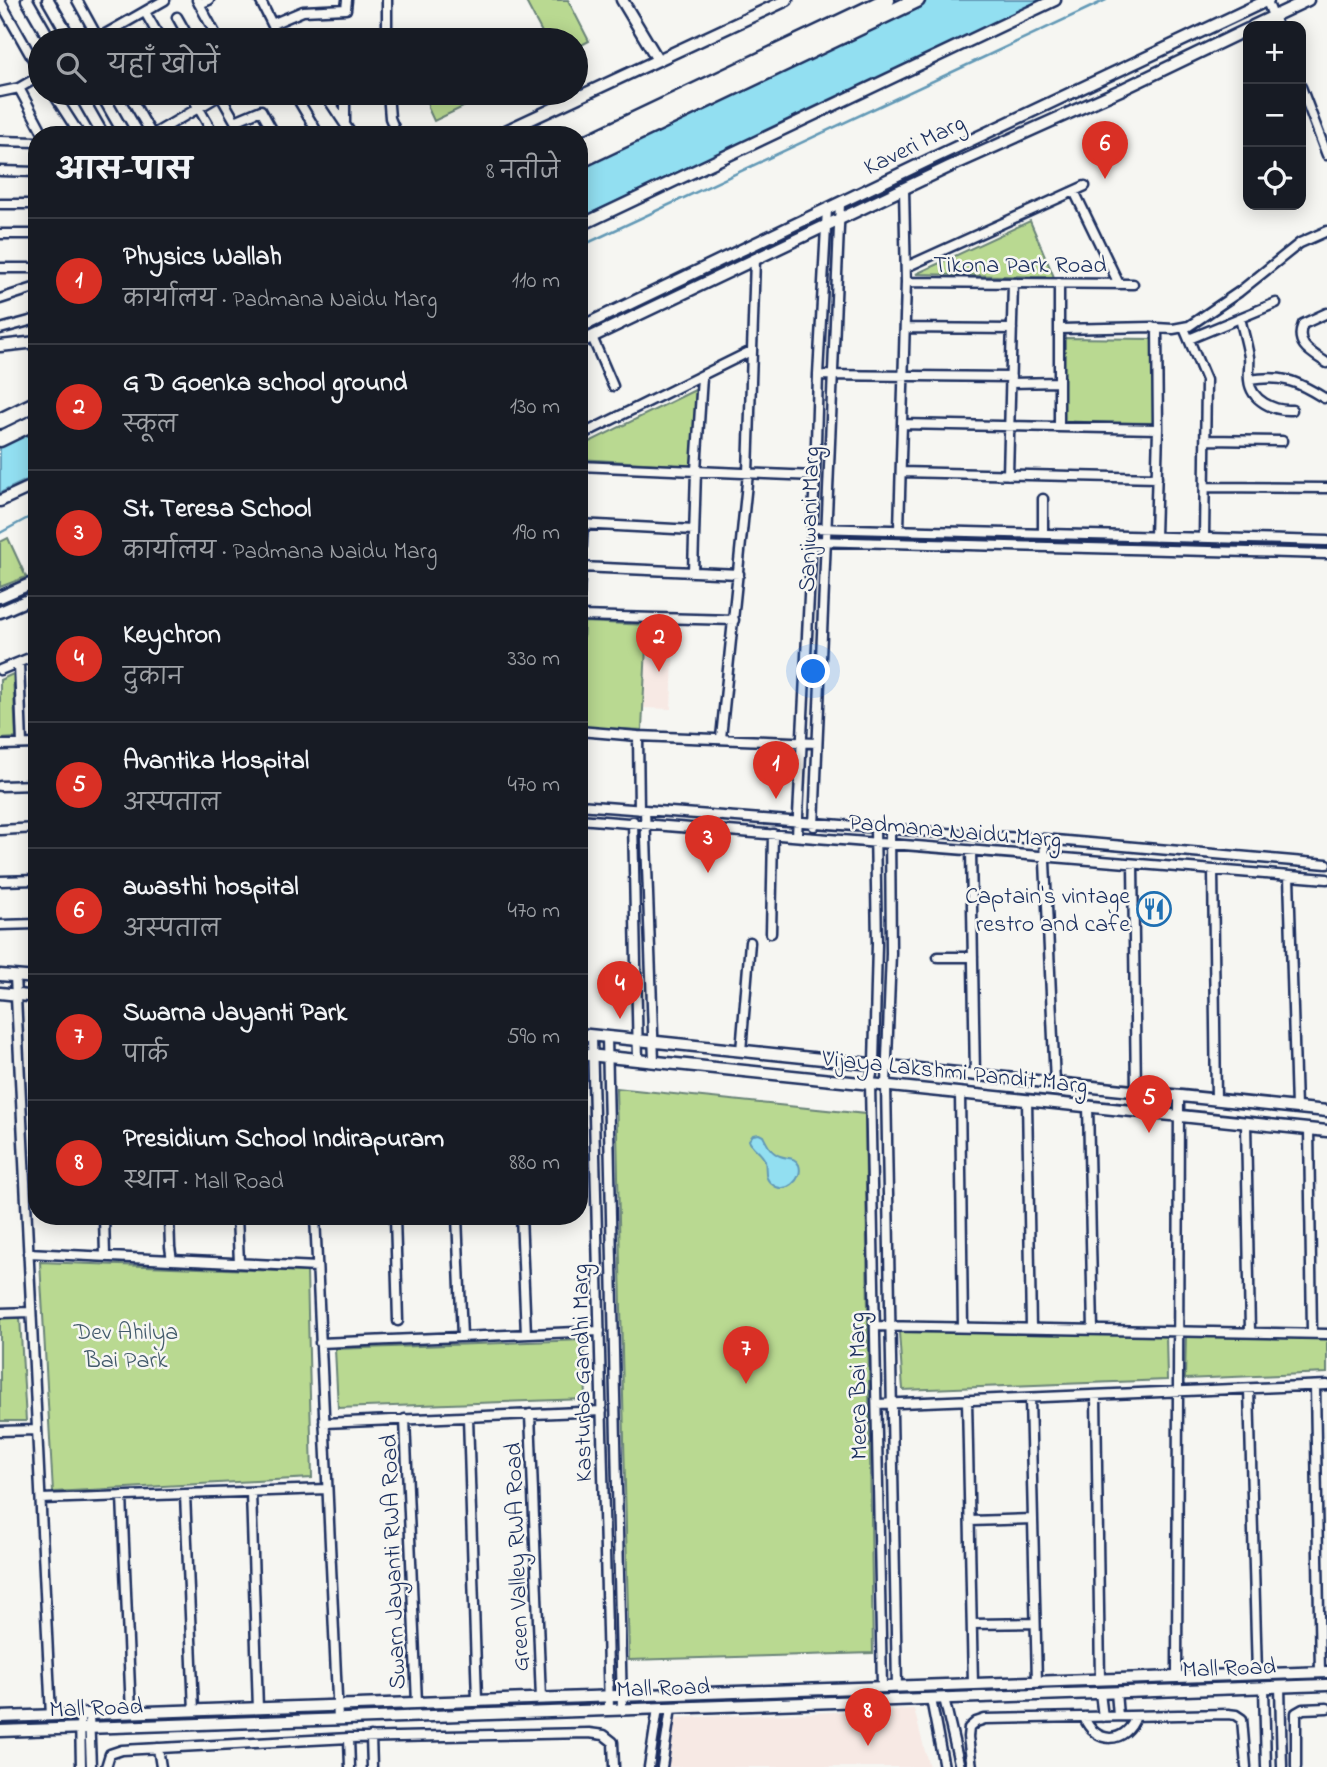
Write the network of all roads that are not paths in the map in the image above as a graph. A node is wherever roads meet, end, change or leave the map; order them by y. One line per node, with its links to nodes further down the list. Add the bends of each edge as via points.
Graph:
1 (27, 0): 22 (street)
2 (48, 0): 23 (street)
3 (77, 0): 24 (street)
4 (165, 0): 18 (street)
5 (209, 0): 17 (street)
6 (260, 0): 21 (street)
7 (346, 0): 21 (street, via 343,10 303,11)
8 (387, 0): 30 (street)
9 (622, 0): 33 (street)
10 (788, 0): 33 (street)
11 (887, 0): 73 (highway)
12 (917, 0): 75 (highway)
13 (1055, 0): 86 (street)
14 (1268, 0): 20 (street); 34 (street, Kaveri Marg)
15 (1308, 0): 20 (street)
16 (0, 1): 32 (street)
17 (198, 2): 28 (street)
18 (145, 12): 25 (street); 26 (street)
19 (177, 17): 27 (street)
20 (1276, 21)
21 (272, 24): 29 (street)
22 (43, 28)
23 (64, 28)
24 (91, 28)
25 (117, 28)
26 (154, 28)
27 (183, 28)
28 (212, 28)
29 (274, 28)
30 (387, 28)
31 (1243, 31): 37 (street, Kaveri Marg)
32 (28, 52)
33 (658, 60): 39 (street)
34 (1116, 72): 37 (street); 81 (street, Kaveri Marg)
35 (28, 82): 36 (street)
36 (19, 88): 38 (street); 41 (street)
37 (1125, 88): 79 (street, Kaveri Marg)
38 (0, 92)
39 (588, 93)
40 (1306, 100): 74 (street)
41 (28, 105)
42 (28, 105): 58 (street)
43 (61, 105): 59 (street)
44 (86, 105): 60 (street)
45 (108, 105): 61 (street)
46 (135, 105): 62 (street)
47 (197, 105): 55 (street)
48 (203, 105): 55 (street)
49 (227, 105): 56 (street)
50 (301, 105): 67 (street)
51 (332, 105): 57 (street)
52 (345, 105): 57 (street)
53 (389, 105): 69 (street)
54 (561, 105): 70 (street)
55 (199, 108): 63 (street); 64 (street)
56 (235, 121): 65 (street); 66 (street, via 261,110)
57 (345, 122): 68 (street)
58 (39, 126)
59 (74, 126)
60 (98, 126)
61 (120, 126)
62 (147, 126)
63 (168, 126)
64 (209, 126)
65 (238, 126)
66 (270, 126)
67 (314, 126)
68 (347, 126)
69 (393, 126)
70 (516, 126)
71 (0, 141): 72 (street)
72 (28, 142)
73 (588, 142)
74 (1327, 155)
75 (588, 157)
76 (0, 171): 77 (street)
77 (28, 172)
78 (1085, 186): 80 (street)
79 (904, 188): 85 (street, Kaveri Marg); 92 (street)
80 (1074, 191): 92 (street); 98 (street)
81 (840, 203): 84 (street, Kaveri Marg); 85 (street, Sanjiwani Marg)
82 (0, 204): 83 (street)
83 (28, 204)
84 (827, 209): 87 (street, Sanjiwani Marg); 106 (street, Kaveri Marg)
85 (840, 219): 87 (street, Kaveri Marg); 121 (street, Sanjiwani Marg)
86 (588, 222)
87 (827, 225): 91 (street, Kaveri Marg); 120 (street, Sanjiwani Marg)
88 (1327, 231): 109 (street, via 1300,243)
89 (0, 234): 90 (street)
90 (28, 234)
91 (755, 259): 113 (street, Kaveri Marg); 118 (street)
92 (906, 267): 95 (street)
93 (0, 268): 94 (street)
94 (28, 268)
95 (906, 282): 96 (street, Tikona Park Road); 107 (street)
96 (1013, 283): 97 (street, Tikona Park Road); 111 (street)
97 (1059, 283): 98 (street, Tikona Park Road); 112 (street)
98 (1119, 284): 99 (street, Tikona Park Road)
99 (1133, 284)
100 (28, 290): 101 (street)
101 (0, 299)
102 (1276, 303): 104 (street)
103 (1327, 313): 119 (street, via 1303,324 1301,330 1305,347)
104 (1240, 318): 115 (street); 125 (street)
105 (28, 321): 110 (street)
106 (588, 324)
107 (905, 328): 111 (street); 122 (street)
108 (1156, 328): 109 (street); 112 (street); 136 (street)
109 (1184, 328): 115 (street)
110 (0, 329)
111 (1012, 329): 124 (street)
112 (1060, 330): 126 (street)
113 (592, 337): 114 (street, Kaveri Marg); 127 (street)
114 (588, 339)
115 (1189, 339): 139 (street, via 1206,380)
116 (28, 343): 117 (street)
117 (0, 346)
118 (751, 351): 123 (street); 144 (street)
119 (1327, 363)
120 (818, 375): 121 (street); 145 (street, Sanjiwani Marg)
121 (833, 376): 122 (street); 155 (street, Sanjiwani Marg)
122 (904, 376): 124 (street); 132 (street)
123 (702, 377): 137 (street); 142 (street)
124 (1011, 380): 126 (street); 134 (street)
125 (1249, 380): 128 (street, via 1286,379); 130 (street, via 1266,404)
126 (1059, 382): 135 (street)
127 (613, 386)
128 (1324, 398)
129 (28, 407): 131 (highway)
130 (1292, 410)
131 (0, 421)
132 (902, 424): 134 (street); 143 (street)
133 (28, 425): 138 (highway)
134 (1009, 426): 135 (street); 146 (street)
135 (1059, 427): 136 (street)
136 (1158, 429): 147 (street)
137 (588, 432)
138 (0, 439)
139 (1206, 440): 140 (street); 148 (street)
140 (1282, 441)
141 (588, 466): 142 (street)
142 (696, 470): 144 (street); 156 (street)
143 (901, 472): 146 (street); 157 (street)
144 (748, 473): 145 (street); 167 (street)
145 (815, 475): 154 (street, Sanjiwani Marg)
146 (1008, 475): 147 (street)
147 (1157, 478): 159 (street)
148 (1205, 487): 150 (street); 160 (street)
149 (28, 488): 152 (street)
150 (1327, 488)
151 (1043, 499): 158 (street)
152 (0, 501)
153 (588, 524): 156 (street)
154 (812, 528): 155 (street); 161 (street, Sanjiwani Marg)
155 (827, 529): 157 (street); 163 (street, Sanjiwani Marg)
156 (694, 530): 166 (street)
157 (899, 530): 158 (street)
158 (1043, 534): 159 (street)
159 (1155, 537): 160 (street)
160 (1205, 538): 162 (street)
161 (811, 541): 163 (street); 180 (street, Sanjiwani Marg)
162 (1327, 541)
163 (826, 542): 164 (street); 181 (street, Sanjiwani Marg)
164 (1327, 554)
165 (588, 567): 166 (street)
166 (693, 572): 167 (street)
167 (738, 574): 173 (street)
168 (28, 585): 169 (street)
169 (0, 597)
170 (28, 600): 171 (street)
171 (0, 612)
172 (588, 616): 173 (street)
173 (734, 620): 179 (street)
174 (28, 659): 175 (street)
175 (19, 663): 176 (street); 182 (street)
176 (0, 670)
177 (588, 732): 178 (street)
178 (638, 736): 179 (street); 188 (street)
179 (721, 738): 180 (street)
180 (802, 742): 181 (street); 190 (street, Sanjiwani Marg)
181 (817, 743): 191 (street, Sanjiwani Marg)
182 (22, 744): 183 (street); 184 (street)
183 (28, 744)
184 (0, 745)
185 (28, 785): 186 (street)
186 (0, 786)
187 (588, 807): 188 (street, Padmana Naidu Marg)
188 (639, 810): 190 (street, Padmana Naidu Marg); 192 (street); 193 (street)
189 (588, 820): 192 (street, Padmana Naidu Marg)
190 (798, 822): 191 (street, Padmana Naidu Marg); 199 (street, Sanjiwani Marg)
191 (814, 823): 195 (street, Padmana Naidu Marg); 200 (street, Sanjiwani Marg)
192 (633, 824): 193 (street, Padmana Naidu Marg); 228 (street)
193 (645, 824): 198 (street, Padmana Naidu Marg); 229 (street)
194 (28, 828): 197 (street)
195 (876, 828): 196 (street, Padmana Naidu Marg); 202 (street, Meera Bai Marg)
196 (890, 829): 201 (street, Padmana Naidu Marg); 203 (street, Meera Bai Marg)
197 (0, 830)
198 (773, 834): 199 (street, Padmana Naidu Marg); 215 (street)
199 (797, 836): 200 (street, Padmana Naidu Marg)
200 (814, 838): 202 (street, Padmana Naidu Marg)
201 (1044, 839): 205 (street); 207 (street, Padmana Naidu Marg)
202 (876, 843): 203 (street, Padmana Naidu Marg); 236 (street, Meera Bai Marg)
203 (890, 844): 204 (street, Padmana Naidu Marg); 237 (street, Meera Bai Marg)
204 (971, 851): 205 (street, Padmana Naidu Marg); 218 (street)
205 (1046, 857): 206 (street, Padmana Naidu Marg); 239 (street)
206 (1133, 864): 208 (street, Padmana Naidu Marg); 242 (street)
207 (1327, 864)
208 (1213, 870): 209 (street, Padmana Naidu Marg); 246 (street)
209 (1289, 876): 210 (street, Padmana Naidu Marg); 248 (street)
210 (1327, 879)
211 (28, 880): 212 (street)
212 (0, 881)
213 (28, 924): 214 (street)
214 (0, 925)
215 (771, 933)
216 (750, 942): 230 (street)
217 (938, 957): 218 (street)
218 (973, 957): 238 (street)
219 (0, 975): 220 (street)
220 (15, 976): 221 (street); 223 (street)
221 (28, 977)
222 (0, 993): 223 (street)
223 (16, 995): 224 (street); 261 (street)
224 (28, 996)
225 (588, 1035): 226 (street, Vijaya Lakshmi Pandit Marg)
226 (592, 1035): 227 (street, Vijaya Lakshmi Pandit Marg); 232 (street, Kasturba Gandhi Marg)
227 (607, 1037): 228 (street, Vijaya Lakshmi Pandit Marg); 233 (street, Kasturba Gandhi Marg)
228 (638, 1040): 229 (street, Vijaya Lakshmi Pandit Marg); 234 (street)
229 (653, 1042): 230 (street, Vijaya Lakshmi Pandit Marg); 235 (street)
230 (741, 1051): 236 (street, Vijaya Lakshmi Pandit Marg)
231 (588, 1055): 232 (street, Vijaya Lakshmi Pandit Marg)
232 (593, 1055): 233 (street, Vijaya Lakshmi Pandit Marg); 274 (street, Kasturba Gandhi Marg)
233 (607, 1056): 234 (street, Vijaya Lakshmi Pandit Marg); 282 (street, Kasturba Gandhi Marg)
234 (638, 1059): 235 (street, Vijaya Lakshmi Pandit Marg)
235 (654, 1061): 240 (street, Vijaya Lakshmi Pandit Marg)
236 (874, 1064): 237 (street, Vijaya Lakshmi Pandit Marg); 240 (street, Meera Bai Marg)
237 (887, 1065): 238 (street, Vijaya Lakshmi Pandit Marg); 241 (street, Meera Bai Marg)
238 (975, 1075): 239 (street, Vijaya Lakshmi Pandit Marg)
239 (1055, 1083): 242 (street, Vijaya Lakshmi Pandit Marg)
240 (870, 1084): 241 (street, Vijaya Lakshmi Pandit Marg); 269 (street, Meera Bai Marg)
241 (886, 1085): 243 (street, Vijaya Lakshmi Pandit Marg); 270 (street, Meera Bai Marg)
242 (1136, 1092): 244 (street, Vijaya Lakshmi Pandit Marg)
243 (960, 1093): 245 (street, Vijaya Lakshmi Pandit Marg); 271 (street)
244 (1179, 1096): 246 (street, Vijaya Lakshmi Pandit Marg); 250 (street)
245 (1027, 1100): 247 (street, Vijaya Lakshmi Pandit Marg); 272 (street)
246 (1216, 1100): 248 (street, Vijaya Lakshmi Pandit Marg)
247 (1088, 1106): 250 (street, Vijaya Lakshmi Pandit Marg); 273 (street)
248 (1296, 1108): 249 (street, Vijaya Lakshmi Pandit Marg)
249 (1327, 1111)
250 (1178, 1115): 251 (street, Vijaya Lakshmi Pandit Marg); 275 (street)
251 (1246, 1123): 252 (street, Vijaya Lakshmi Pandit Marg); 276 (street)
252 (1309, 1129): 253 (street, Vijaya Lakshmi Pandit Marg); 277 (street)
253 (1327, 1131)
254 (104, 1225): 262 (street)
255 (169, 1225): 263 (street)
256 (237, 1225): 264 (street)
257 (315, 1225): 265 (street)
258 (395, 1225): 268 (street)
259 (457, 1225): 280 (street)
260 (522, 1225): 278 (street)
261 (28, 1253): 262 (street); 266 (street)
262 (105, 1256): 263 (street)
263 (172, 1260): 264 (street)
264 (239, 1263): 265 (street)
265 (317, 1267): 281 (street)
266 (31, 1312): 267 (street); 298 (street)
267 (0, 1313)
268 (398, 1321)
269 (876, 1326): 270 (street); 291 (street, Meera Bai Marg)
270 (891, 1326): 271 (street); 292 (street, Meera Bai Marg)
271 (963, 1327): 272 (street)
272 (1031, 1328): 273 (street)
273 (1093, 1329): 275 (street)
274 (600, 1331): 278 (street); 283 (street, Kasturba Gandhi Marg)
275 (1178, 1331): 276 (street); 287 (street)
276 (1250, 1332): 277 (street)
277 (1312, 1333): 279 (street)
278 (526, 1334): 280 (street)
279 (1327, 1334)
280 (462, 1337): 281 (street)
281 (320, 1343): 297 (street)
282 (614, 1356): 283 (street); 322 (street, Kasturba Gandhi Marg)
283 (600, 1357): 293 (street, Kasturba Gandhi Marg)
284 (1327, 1385): 285 (street)
285 (1315, 1386): 286 (street); 309 (street)
286 (1249, 1389): 287 (street); 310 (street)
287 (1178, 1392): 288 (street); 311 (street)
288 (1096, 1395): 289 (street); 312 (street)
289 (1030, 1398): 290 (street); 305 (street)
290 (967, 1400): 292 (street); 306 (street)
291 (877, 1404): 292 (street); 317 (street, Meera Bai Marg)
292 (892, 1404): 318 (street, Meera Bai Marg)
293 (602, 1411): 294 (street); 323 (street, Kasturba Gandhi Marg)
294 (530, 1414): 295 (street); 325 (street, Green Valley RWA Road)
295 (468, 1417): 296 (street); 327 (street)
296 (405, 1419): 297 (street); 328 (street, Swarn Jayanti RWA Road)
297 (324, 1423): 300 (street)
298 (37, 1430): 299 (street); 304 (street)
299 (0, 1431)
300 (327, 1489): 301 (street); 329 (street)
301 (251, 1492): 302 (street); 333 (street)
302 (185, 1494): 303 (street); 336 (street)
303 (122, 1496): 304 (street); 337 (street)
304 (41, 1499): 339 (street)
305 (1033, 1519): 306 (street); 307 (street)
306 (970, 1521): 308 (street)
307 (1035, 1623): 308 (street); 313 (street)
308 (972, 1624): 314 (street)
309 (1324, 1672): 310 (street, Mall Road)
310 (1257, 1675): 311 (street, Mall Road)
311 (1177, 1677): 312 (street, Mall Road)
312 (1100, 1680): 313 (street, Mall Road)
313 (1037, 1682): 314 (street, Mall Road)
314 (973, 1684): 318 (street, Mall Road)
315 (1327, 1685): 316 (street, Mall Road)
316 (1280, 1686): 319 (street, Mall Road); 365 (street)
317 (882, 1687): 318 (street, Mall Road); 322 (street, Mall Road)
318 (897, 1687)
319 (1264, 1687): 320 (street, Mall Road); 364 (street)
320 (1116, 1692): 321 (street, Mall Road); 340 (street)
321 (1100, 1693): 324 (street, Mall Road); 344 (street)
322 (621, 1696): 323 (street, Mall Road); 334 (street, Kasturba Gandhi Marg)
323 (609, 1697): 325 (street, Mall Road); 335 (street, Kasturba Gandhi Marg)
324 (944, 1698): 326 (street, Mall Road); 361 (street)
325 (541, 1699): 327 (street, Mall Road)
326 (931, 1699): 330 (street, Mall Road); 360 (street)
327 (477, 1700): 328 (street, Mall Road)
328 (417, 1703): 329 (street, Mall Road)
329 (337, 1706): 333 (street, Mall Road); 345 (street)
330 (671, 1707): 331 (street, Mall Road); 359 (street)
331 (658, 1708): 334 (street, Mall Road); 358 (street)
332 (1327, 1708): 366 (street, via 1296,1713)
333 (258, 1709): 336 (street, Mall Road)
334 (622, 1709): 335 (street, Mall Road)
335 (609, 1710): 345 (street, Mall Road)
336 (194, 1711): 337 (street, Mall Road)
337 (131, 1713): 338 (street, Mall Road)
338 (84, 1714): 339 (street, Mall Road); 346 (street)
339 (51, 1716): 342 (street, Mall Road)
340 (1118, 1716): 341 (street); 344 (street)
341 (1136, 1716): 343 (street, via 1127,1732 1110,1738 1093,1732); 363 (street, via 1236,1715 1244,1727)
342 (0, 1717)
343 (1084, 1717): 344 (street); 362 (street, via 976,1722 968,1737)
344 (1103, 1717)
345 (338, 1719): 346 (street, Mall Road)
346 (85, 1728): 347 (street, Mall Road); 351 (street); 352 (street)
347 (0, 1731)
348 (371, 1737): 349 (street); 356 (street); 357 (street, via 589,1733 613,1742)
349 (349, 1738): 350 (street); 355 (street)
350 (158, 1748): 353 (street, via 110,1754); 354 (street)
351 (81, 1767)
352 (91, 1767)
353 (106, 1767)
354 (161, 1767)
355 (350, 1767)
356 (372, 1767)
357 (614, 1767)
358 (649, 1767)
359 (662, 1767)
360 (944, 1767)
361 (960, 1767)
362 (972, 1767)
363 (1246, 1767)
364 (1266, 1767)
365 (1282, 1767)
366 (1296, 1767)

